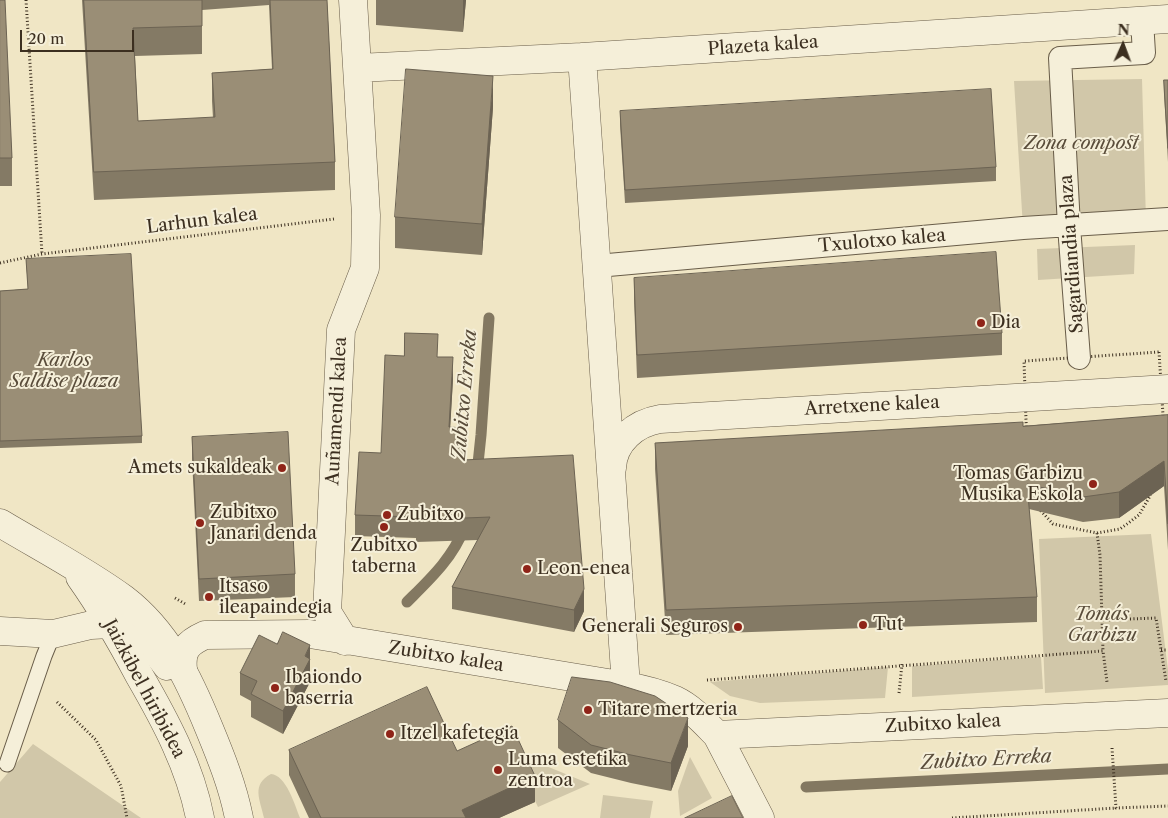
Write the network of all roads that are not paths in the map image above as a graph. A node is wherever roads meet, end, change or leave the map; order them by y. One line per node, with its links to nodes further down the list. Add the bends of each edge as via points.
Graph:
1 (354, 0): 4 (street, Auñamendi kalea)
2 (1155, 20): 3 (street, Plazeta kalea); 6 (street, Sagardiandia plaza, via 1144,53 1060,58)
3 (582, 57): 4 (street, Plazeta kalea); 7 (street, Arretxene kalea)
4 (358, 68): 15 (street, Auñamendi kalea, via 366,215 365,268 341,330 327,612)
5 (1168, 219): 6 (street, Txulotxo kalea)
6 (1069, 226): 7 (street, Txulotxo kalea); 8 (street, Sagardiandia plaza)
7 (597, 266): 10 (street, Arretxene kalea)
8 (1079, 358)
9 (1168, 389): 10 (street, Arretxene kalea, via 660,419 648,421 627,434 612,462)
10 (612, 477): 18 (street, Arretxene kalea)
11 (0, 523): 12 (street, Jaizkibel hiribidea)
12 (74, 568): 13 (street, Jaizkibel hiribidea); 17 (street, Jaizkibel hiribidea, via 124,600 151,624 174,653)
13 (111, 624): 16 (street, via 91,625); 17 (street, via 131,629 147,640 166,666); 22 (street, Jaizkibel hiribidea, via 166,724 192,784)
14 (0, 631): 16 (street)
15 (346, 641): 17 (street, Zubitxo kalea, via 310,634 205,635 186,648 182,658); 18 (street, Zubitxo kalea)
16 (49, 645): 21 (lane)
17 (187, 678): 23 (street, Jaizkibel hiribidea, via 229,780)
18 (626, 686): 20 (street, Zubitxo kalea, via 677,701 696,714)
19 (1168, 713): 20 (street, Zubitxo kalea)
20 (717, 736): 24 (street, Zubitxo kalea)
21 (7, 764)
22 (200, 818)
23 (239, 818)
24 (760, 818)

